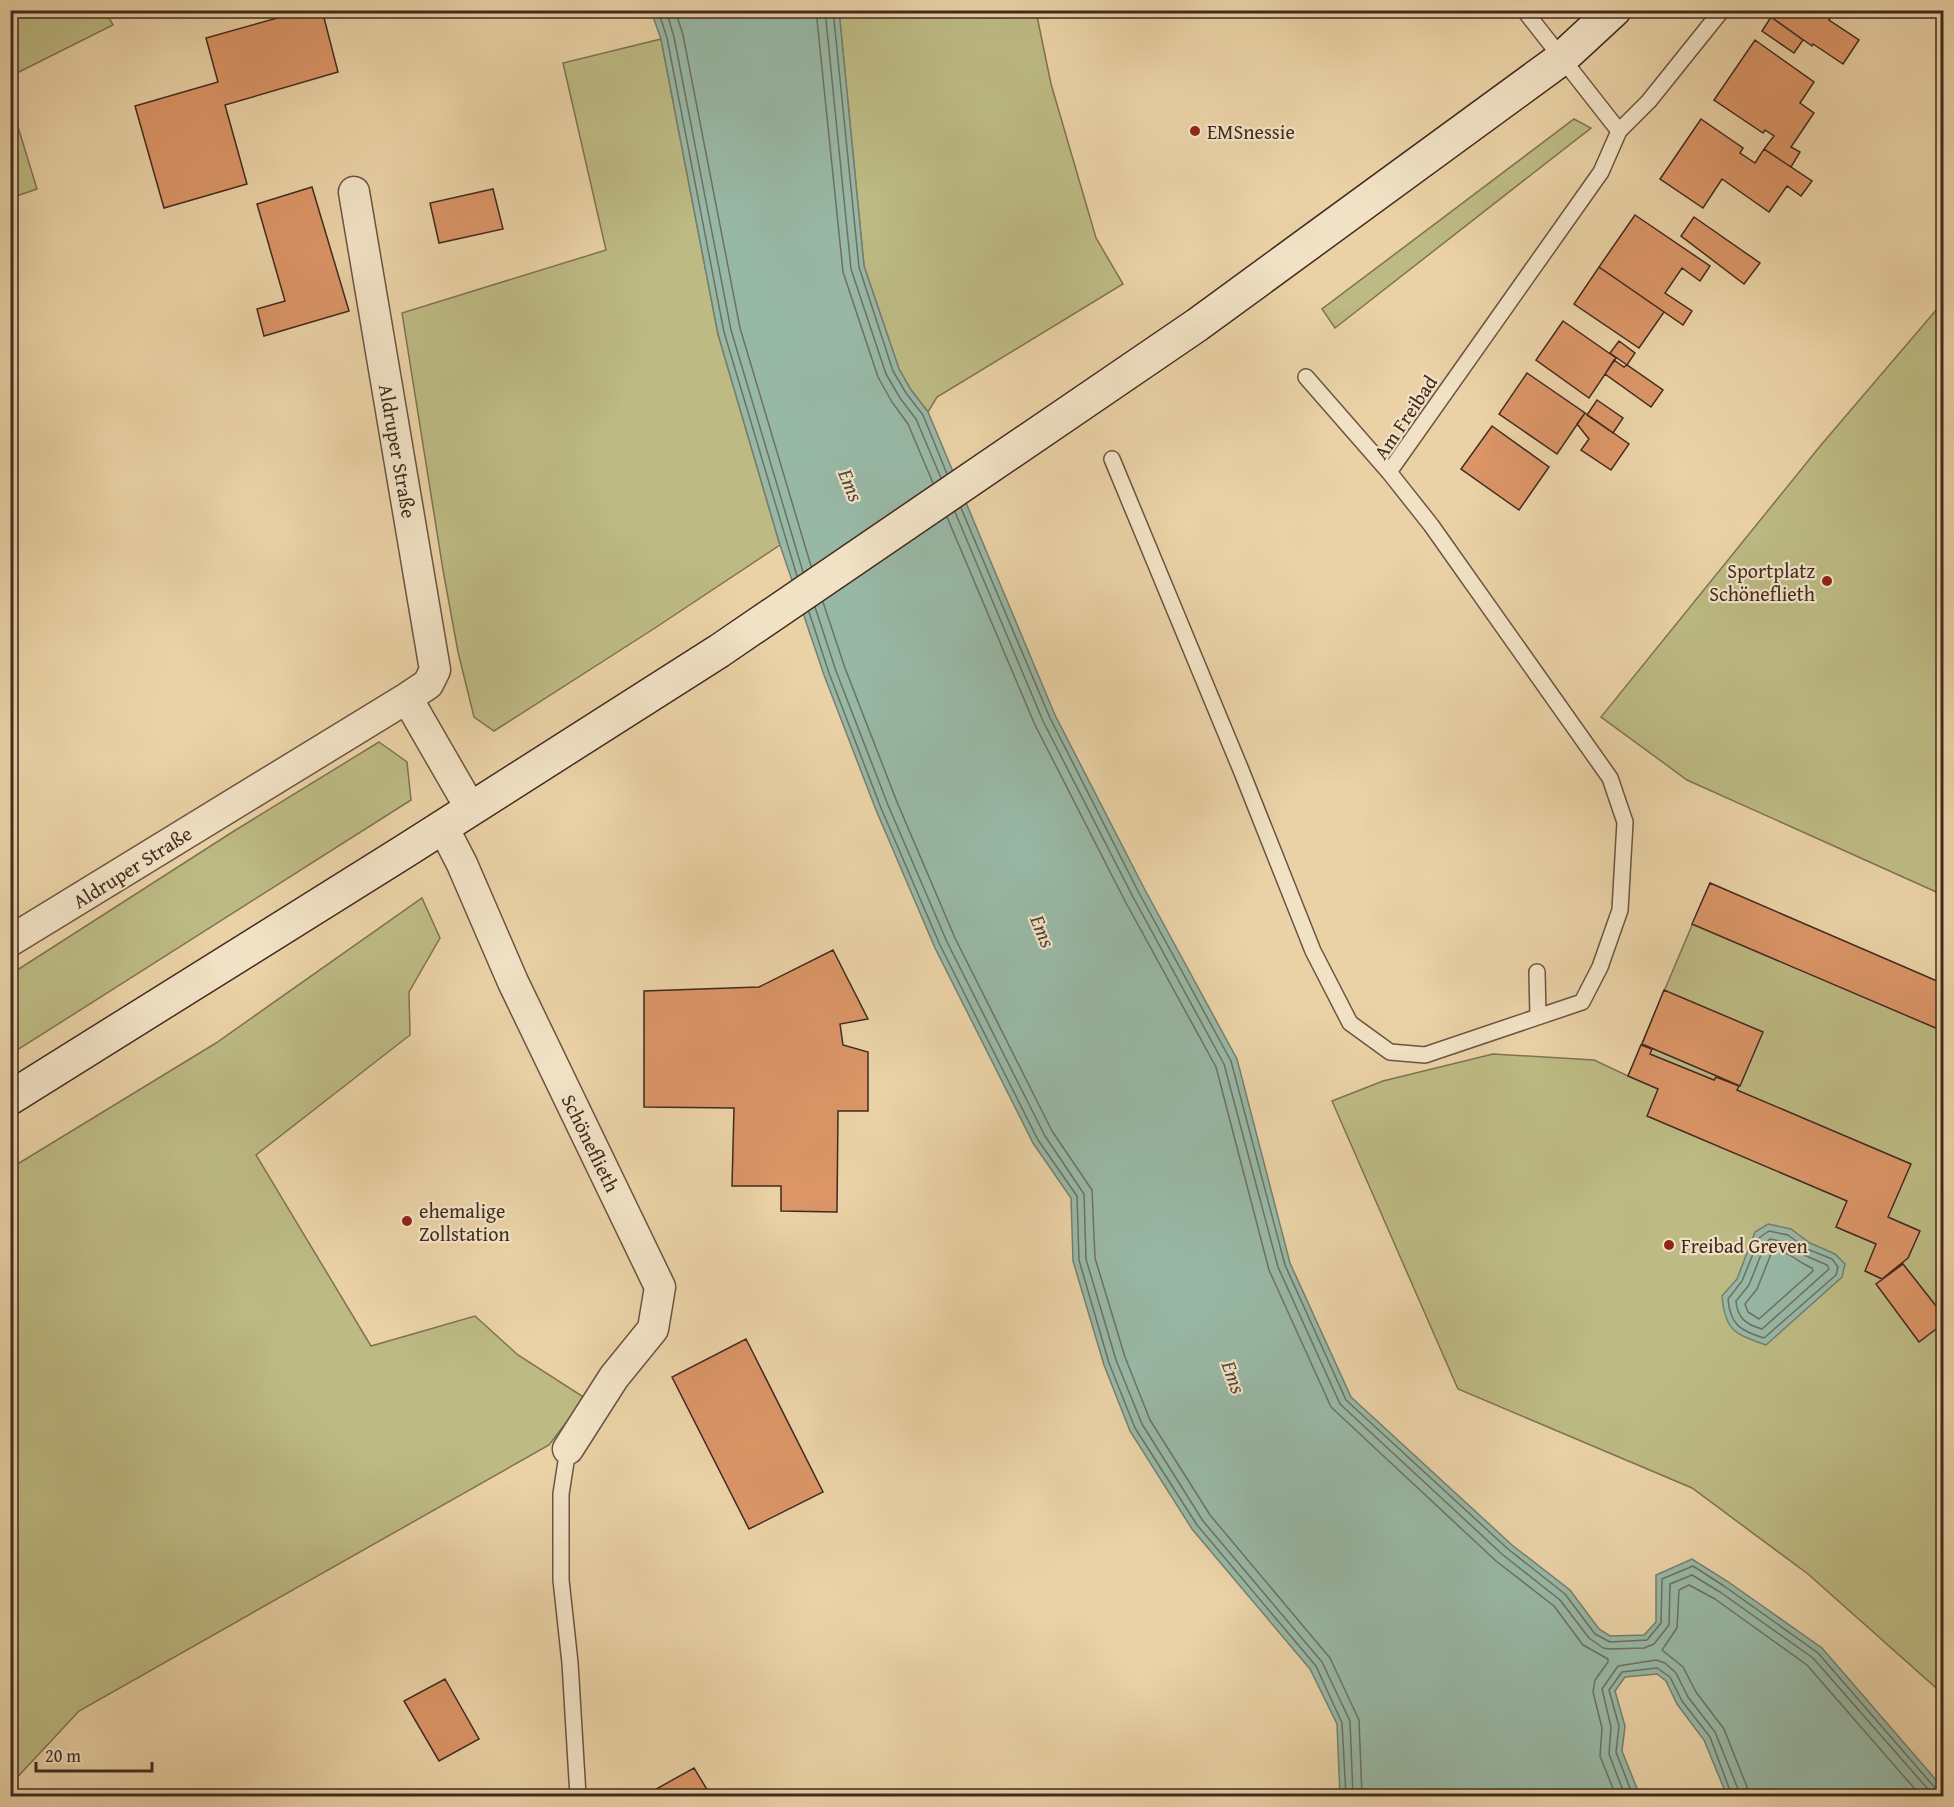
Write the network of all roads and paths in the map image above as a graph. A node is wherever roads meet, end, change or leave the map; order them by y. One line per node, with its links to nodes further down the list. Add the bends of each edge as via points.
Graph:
1 (1524, 10): 4 (lane)
2 (1614, 10): 4 (main road)
3 (1722, 10): 5 (lane, Am Freibad, via 1649,101)
4 (1561, 59): 5 (lane); 11 (main road, via 1197,325 719,651)
5 (1619, 131): 9 (lane, Am Freibad, via 1600,172)
6 (354, 192): 10 (street, Aldruper Straße, via 435,670 428,684)
7 (1306, 377): 9 (lane)
8 (1112, 459): 15 (lane, Am Freibad, via 1313,951 1350,1023 1390,1052 1425,1055)
9 (1389, 472): 15 (lane, Am Freibad, via 1431,525 1610,778 1625,822 1620,910 1600,967 1582,1002)
10 (407, 698): 11 (street); 13 (street, Aldruper Straße)
11 (471, 809): 12 (main road)
12 (443, 827): 16 (main road); 17 (street, Schöneflieth, via 660,1287 653,1329 614,1377)
13 (10, 941)
14 (1537, 972): 15 (lane)
15 (1538, 1017)
16 (10, 1098)
17 (567, 1449): 18 (lane, via 561,1494 561,1580)
18 (578, 1797)

